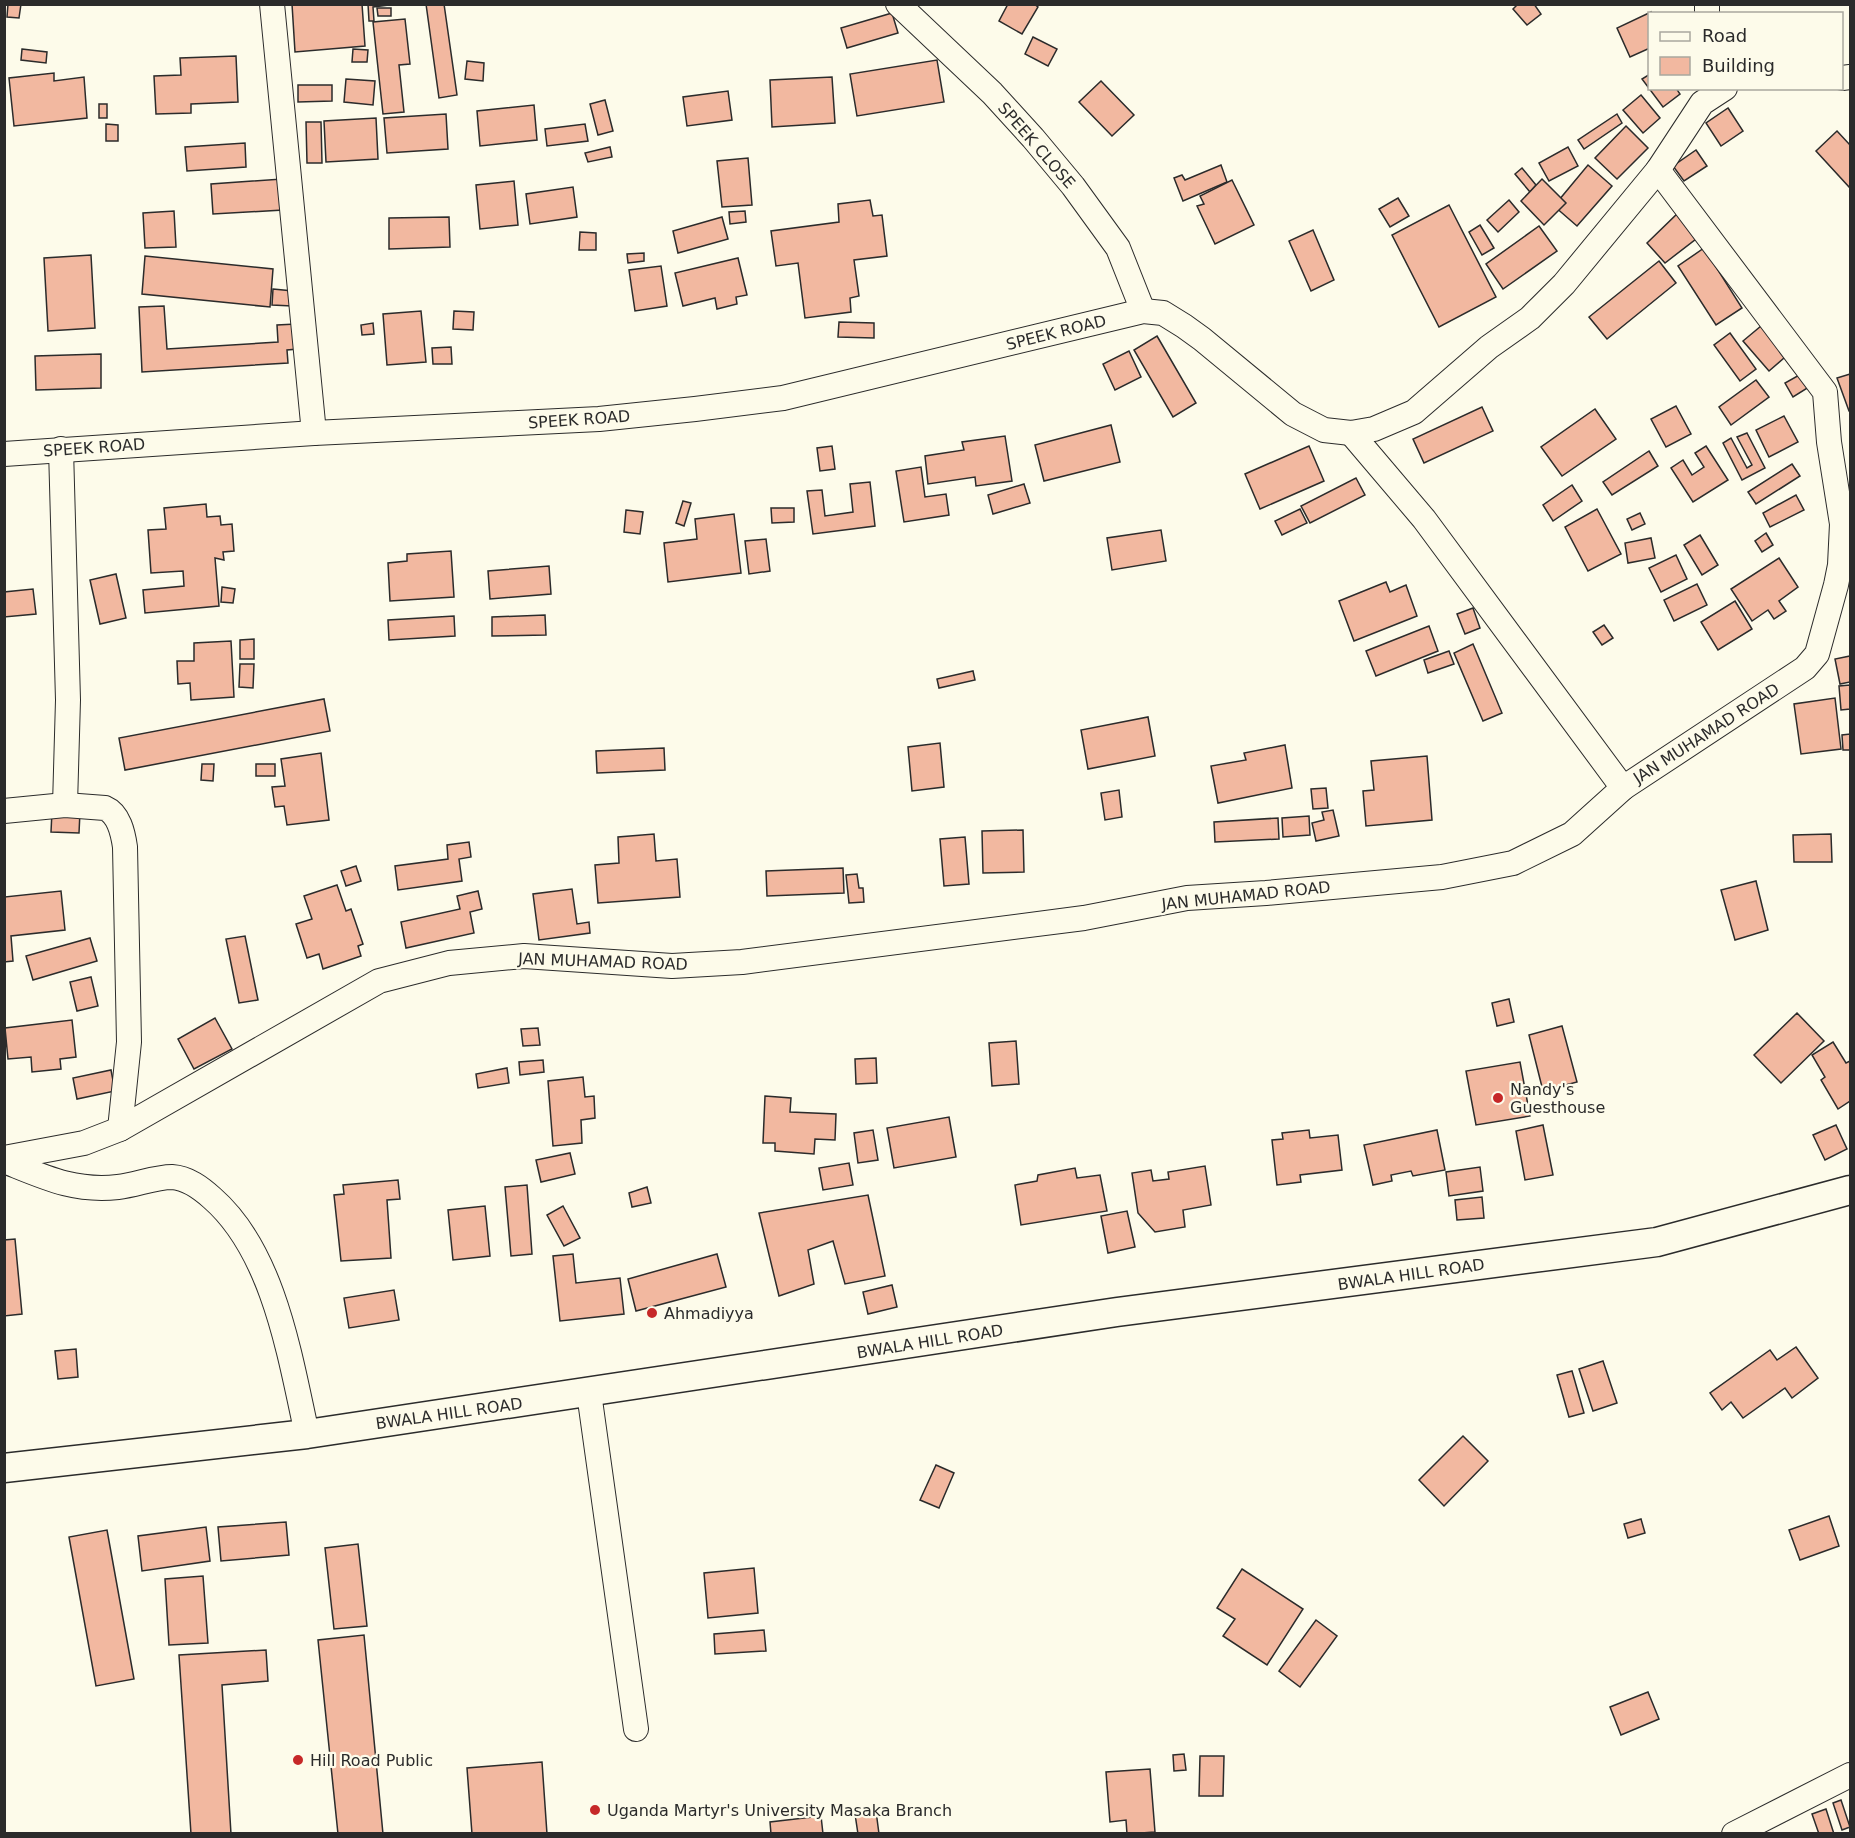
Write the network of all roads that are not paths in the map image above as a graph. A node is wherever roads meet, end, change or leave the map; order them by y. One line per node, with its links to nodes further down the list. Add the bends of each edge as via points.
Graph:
1 (272, 4): 7 (street)
2 (898, 4): 6 (street, SPEEK CLOSE, via 992,93 1073,186 1118,248)
3 (1720, 90): 4 (street)
4 (1703, 96): 5 (street)
5 (1658, 170): 8 (street, via 1564,284 1530,318 1489,347 1414,412 1374,429); 11 (street, JAN MUHAMAD ROAD, via 1825,392 1842,524 1836,585 1817,654 1811,662)
6 (1143, 311): 7 (street, SPEEK ROAD, via 783,398 599,419); 8 (street, via 1162,313 1184,326 1309,424)
7 (314, 432): 9 (street, SPEEK ROAD)
8 (1351, 433): 11 (street, via 1424,519)
9 (61, 449): 10 (street, SPEEK ROAD); 12 (street, via 68,700)
10 (4, 454)
11 (1623, 788): 14 (street, JAN MUHAMAD ROAD, via 1572,834 1513,863 1442,877 1187,898 1084,918 742,962 672,966 524,956 449,963 379,981)
12 (65, 805): 13 (street); 14 (street, via 111,810 124,839 129,1041)
13 (4, 811)
14 (120, 1129): 15 (street, JAN MUHAMAD ROAD, via 84,1143)
15 (4, 1160): 18 (street, via 59,1183 81,1186 101,1188 172,1177 202,1189 224,1207 255,1251 285,1331)
16 (1851, 1190): 17 (street, BWALA HILL ROAD, via 1658,1242 1117,1312)
17 (589, 1393): 18 (street, BWALA HILL ROAD); 20 (street)
18 (307, 1434): 19 (street, BWALA HILL ROAD)
19 (4, 1468)
20 (636, 1730)
21 (1851, 1775): 22 (street)
22 (1734, 1833)

